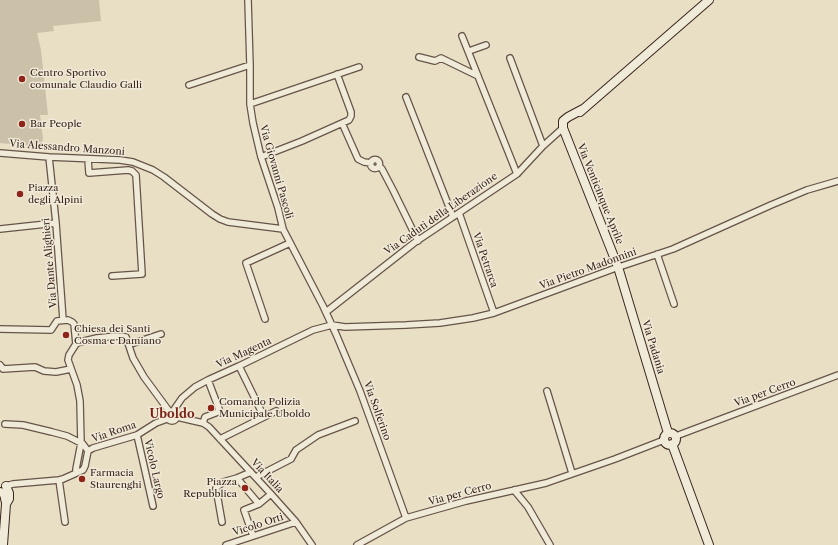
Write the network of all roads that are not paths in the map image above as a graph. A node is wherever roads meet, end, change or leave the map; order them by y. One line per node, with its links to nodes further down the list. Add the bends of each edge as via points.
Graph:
1 (248, 0): 8 (street, Via Giovanni Pascoli)
2 (709, 0): 16 (street, Via Caduti della Liberazione, via 582,110 568,117)
3 (462, 36): 5 (street)
4 (486, 45): 5 (street)
5 (469, 51): 11 (street)
6 (419, 57): 11 (street, via 435,61 441,58)
7 (510, 58): 17 (street)
8 (250, 65): 12 (street); 14 (street, Via Giovanni Pascoli)
9 (359, 67): 10 (street)
10 (337, 74): 14 (street); 15 (street, via 351,114 349,120)
11 (478, 76): 22 (street)
12 (188, 85)
13 (406, 97): 25 (street)
14 (250, 104): 20 (street, Via Giovanni Pascoli)
15 (342, 123): 20 (street); 29 (street, via 358,159 371,163 374,168 382,168)
16 (563, 128): 17 (street, Via Caduti della Liberazione); 32 (street, Via Venticinque Aprile)
17 (544, 146): 22 (street, Via Caduti della Liberazione)
18 (0, 152): 19 (street, Via Alessandro Manzoni)
19 (49, 157): 21 (street, Via Alessandro Manzoni); 26 (street, Via Dante Alighieri)
20 (261, 157): 28 (street, Via Giovanni Pascoli, via 278,208)
21 (88, 159): 28 (street, Via Alessandro Manzoni, via 133,162 153,170 212,214 228,222); 33 (street, via 89,173 128,170 136,175 142,274)
22 (517, 174): 24 (street, Via Caduti della Liberazione)
23 (838, 181): 31 (street, Via Pietro Madonnini, via 807,190)
24 (459, 213): 25 (street, Via Caduti della Liberazione); 36 (street, Via Petrarca)
25 (453, 217): 29 (street, Via Caduti della Liberazione)
26 (56, 223): 27 (street); 38 (street, Via Dante Alighieri)
27 (0, 229)
28 (282, 229): 30 (street, Via Giovanni Pascoli)
29 (418, 240): 35 (street, Via Caduti della Liberazione)
30 (290, 243): 35 (street, Via Giovanni Pascoli); 37 (street, via 246,263)
31 (657, 254): 32 (street, Via Pietro Madonnini); 34 (street)
32 (618, 267): 36 (street, Via Pietro Madonnini); 60 (street, Via Padania)
33 (112, 276)
34 (674, 304)
35 (326, 312): 39 (street, Via Solferino)
36 (494, 313): 39 (street, Via Pietro Madonnini, via 420,324 345,327)
37 (265, 319)
38 (63, 320): 40 (street, via 56,322 51,330); 43 (street, via 74,324)
39 (332, 325): 45 (street, Via Magenta, via 313,330); 75 (street, Via Solferino, via 360,391)
40 (0, 330)
41 (161, 334): 42 (street)
42 (128, 343): 43 (street, via 126,337 116,336); 50 (street, via 144,377)
43 (76, 344): 46 (street, via 68,357)
44 (0, 365): 46 (street, via 3,369 35,367 56,372)
45 (239, 366): 48 (street, Via Magenta); 53 (street)
46 (71, 369): 62 (street, via 80,401)
47 (838, 375): 60 (street, Via per Cerro)
48 (208, 380): 50 (street, Via Magenta, via 182,398); 56 (street, via 219,409 218,412 205,417)
49 (547, 391): 66 (street)
50 (171, 411): 52 (street, via 176,413); 54 (street, via 166,415)
51 (276, 412): 53 (street)
52 (177, 417): 54 (street, via 173,421); 56 (street)
53 (264, 417): 59 (street)
54 (167, 419): 58 (street, Via Roma)
55 (355, 421): 67 (street, via 318,435 296,450 291,459)
56 (203, 423): 59 (street, Via Italia)
57 (5, 424): 62 (street, via 23,425 52,432)
58 (137, 435): 63 (street, Via Roma); 74 (street, Vicolo Largo)
59 (220, 438): 64 (street, Via Italia)
60 (672, 438): 61 (street, via 667,444); 85 (street, Via Padania)
61 (664, 440): 66 (street, Via per Cerro)
62 (81, 443): 63 (street); 65 (street)
63 (88, 451): 65 (street, via 85,468)
64 (251, 472): 67 (street, Via Italia); 68 (street)
65 (76, 473): 69 (street)
66 (572, 473): 71 (street, Via per Cerro, via 546,483)
67 (256, 477): 72 (street, Via Italia)
68 (237, 478): 73 (street); 77 (street, via 222,482 216,488)
69 (58, 480): 70 (street, via 13,484); 76 (street)
70 (2, 488): 80 (street, via 6,504)
71 (514, 490): 75 (street, Via per Cerro); 84 (street, via 528,507)
72 (271, 494): 73 (street); 78 (street, Via Italia)
73 (259, 504): 79 (street, via 244,510)
74 (153, 506)
75 (406, 518): 83 (street, Via per Cerro)
76 (65, 522)
77 (222, 522)
78 (296, 522): 79 (street, Vicolo Orti); 82 (street, Via Italia)
79 (253, 536): 81 (street, Vicolo Orti)
80 (3, 545)
81 (226, 545)
82 (312, 545)
83 (358, 545)
84 (550, 545)
85 (709, 545)

